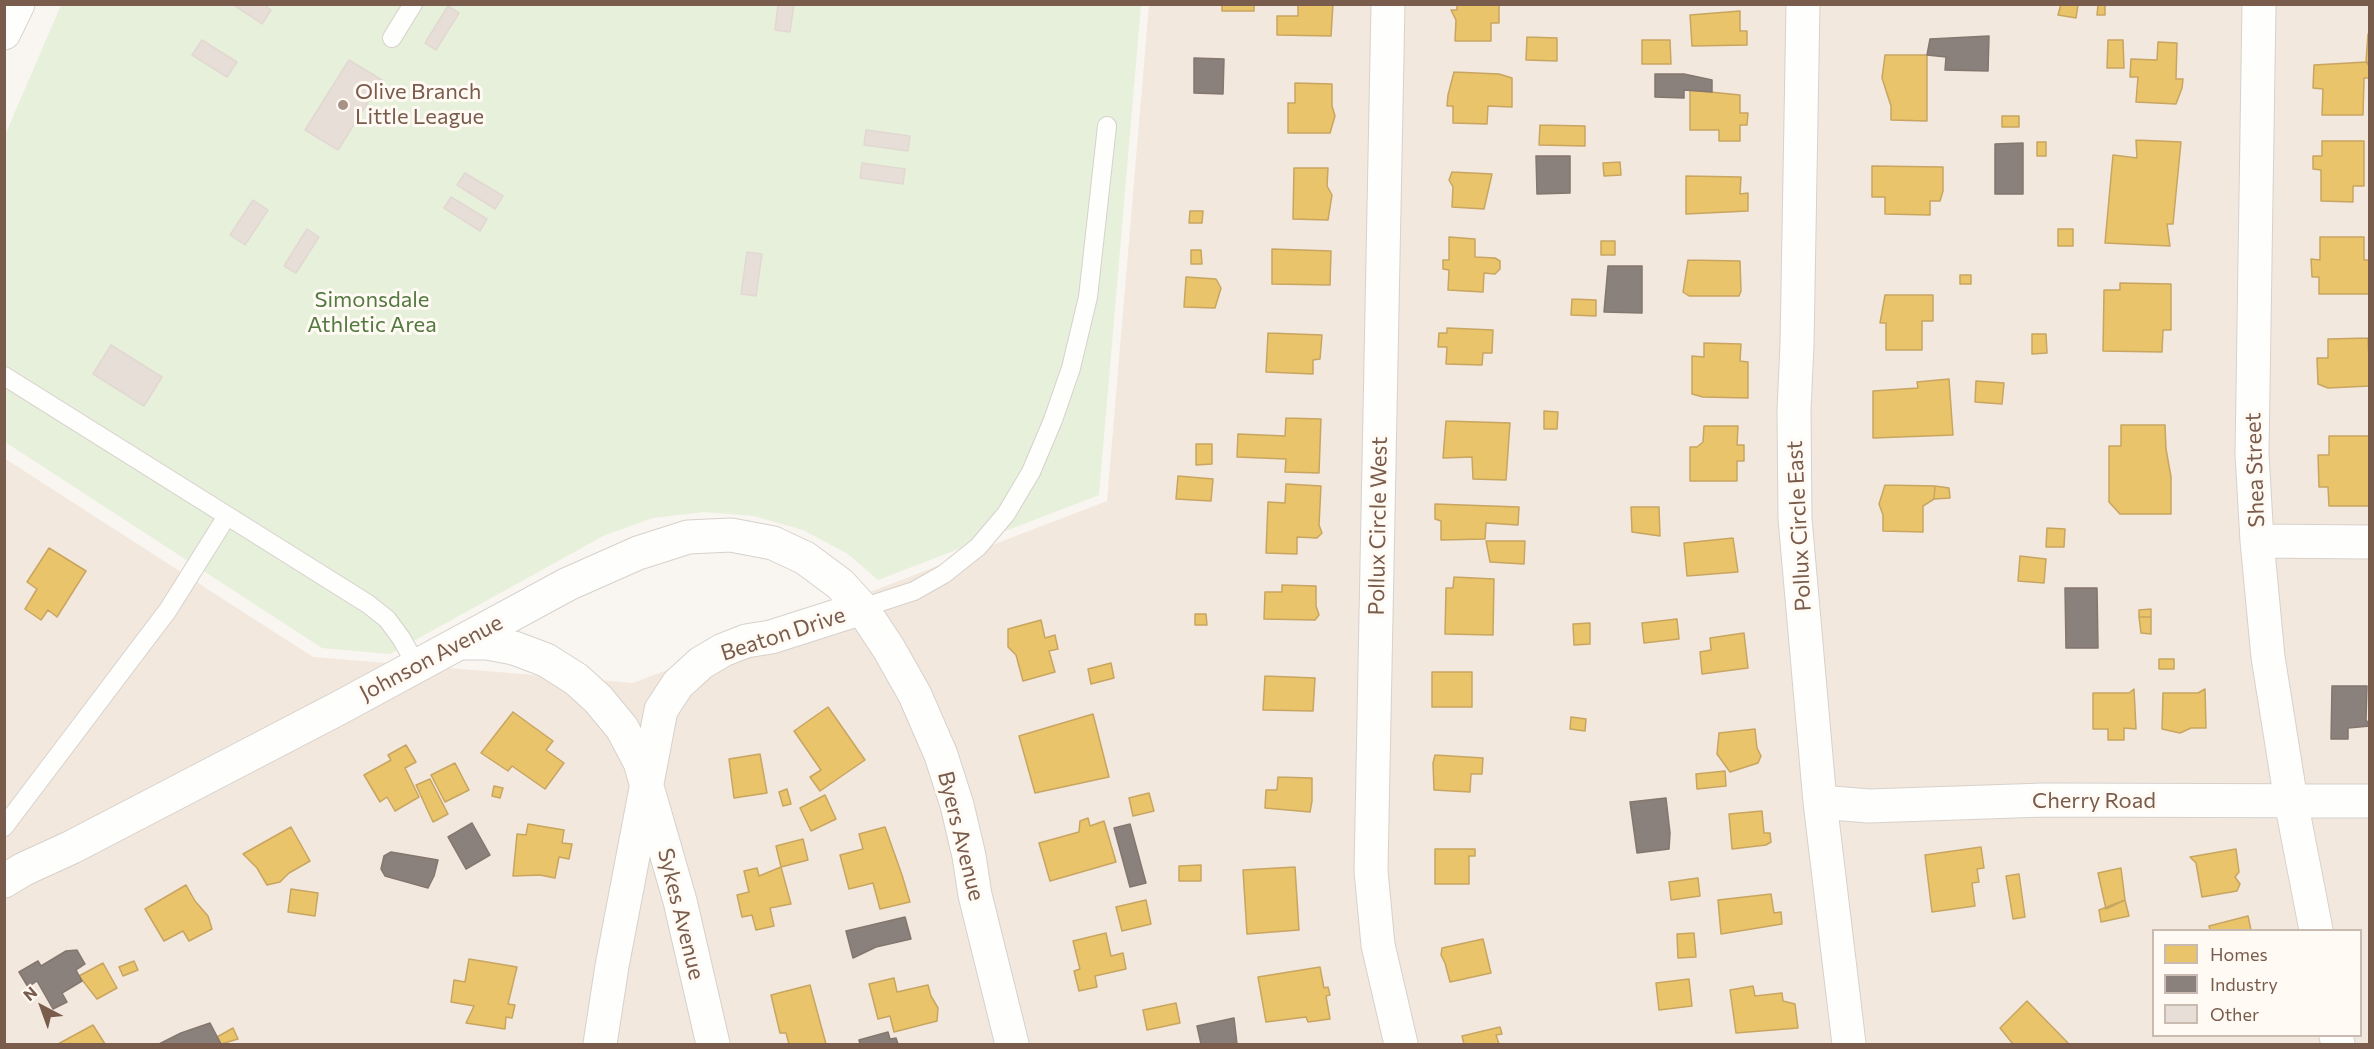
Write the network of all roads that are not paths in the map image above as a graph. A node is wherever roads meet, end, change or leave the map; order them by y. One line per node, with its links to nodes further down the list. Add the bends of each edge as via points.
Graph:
1 (18, 4): 6 (street)
2 (413, 4): 7 (lane)
3 (1388, 4): 26 (street, Pollux Circle West, via 1371,871 1378,945)
4 (1803, 4): 19 (street, Pollux Circle East, via 1795,519)
5 (2259, 4): 11 (street, Shea Street, via 2252,454)
6 (4, 33)
7 (392, 38)
8 (1107, 126): 13 (lane, via 1088,297 1071,368 1031,472 1006,514 978,547 914,591)
9 (4, 376): 10 (lane)
10 (227, 516): 15 (lane, via 368,604 387,619); 20 (lane, via 168,610)
11 (2258, 541): 12 (street); 17 (street, Shea Street, via 2268,657)
12 (2370, 542)
13 (862, 608): 14 (street, Johnson Avenue, via 840,584 806,558 773,543 731,535 688,537 638,553 568,584); 16 (street, Beaton Drive, via 746,641 701,663 678,684 661,710); 25 (street, Byers Avenue, via 915,695 941,755 957,805)
14 (459, 643): 15 (street, Johnson Avenue); 16 (street, via 514,648 546,660 576,679 622,728)
15 (417, 666): 21 (street, Johnson Avenue)
16 (647, 785): 23 (street, Beaton Drive); 24 (street, Sykes Avenue, via 680,901)
17 (2291, 801): 18 (street, Cherry Road); 19 (street, Cherry Road, via 2044,800 1869,806); 22 (street, Shea Street)
18 (2370, 801)
19 (1820, 802): 27 (street, Pollux Circle East)
20 (4, 827)
21 (4, 881)
22 (2316, 929)
23 (600, 1044)
24 (713, 1044)
25 (1012, 1044)
26 (1401, 1044)
27 (1849, 1044)

